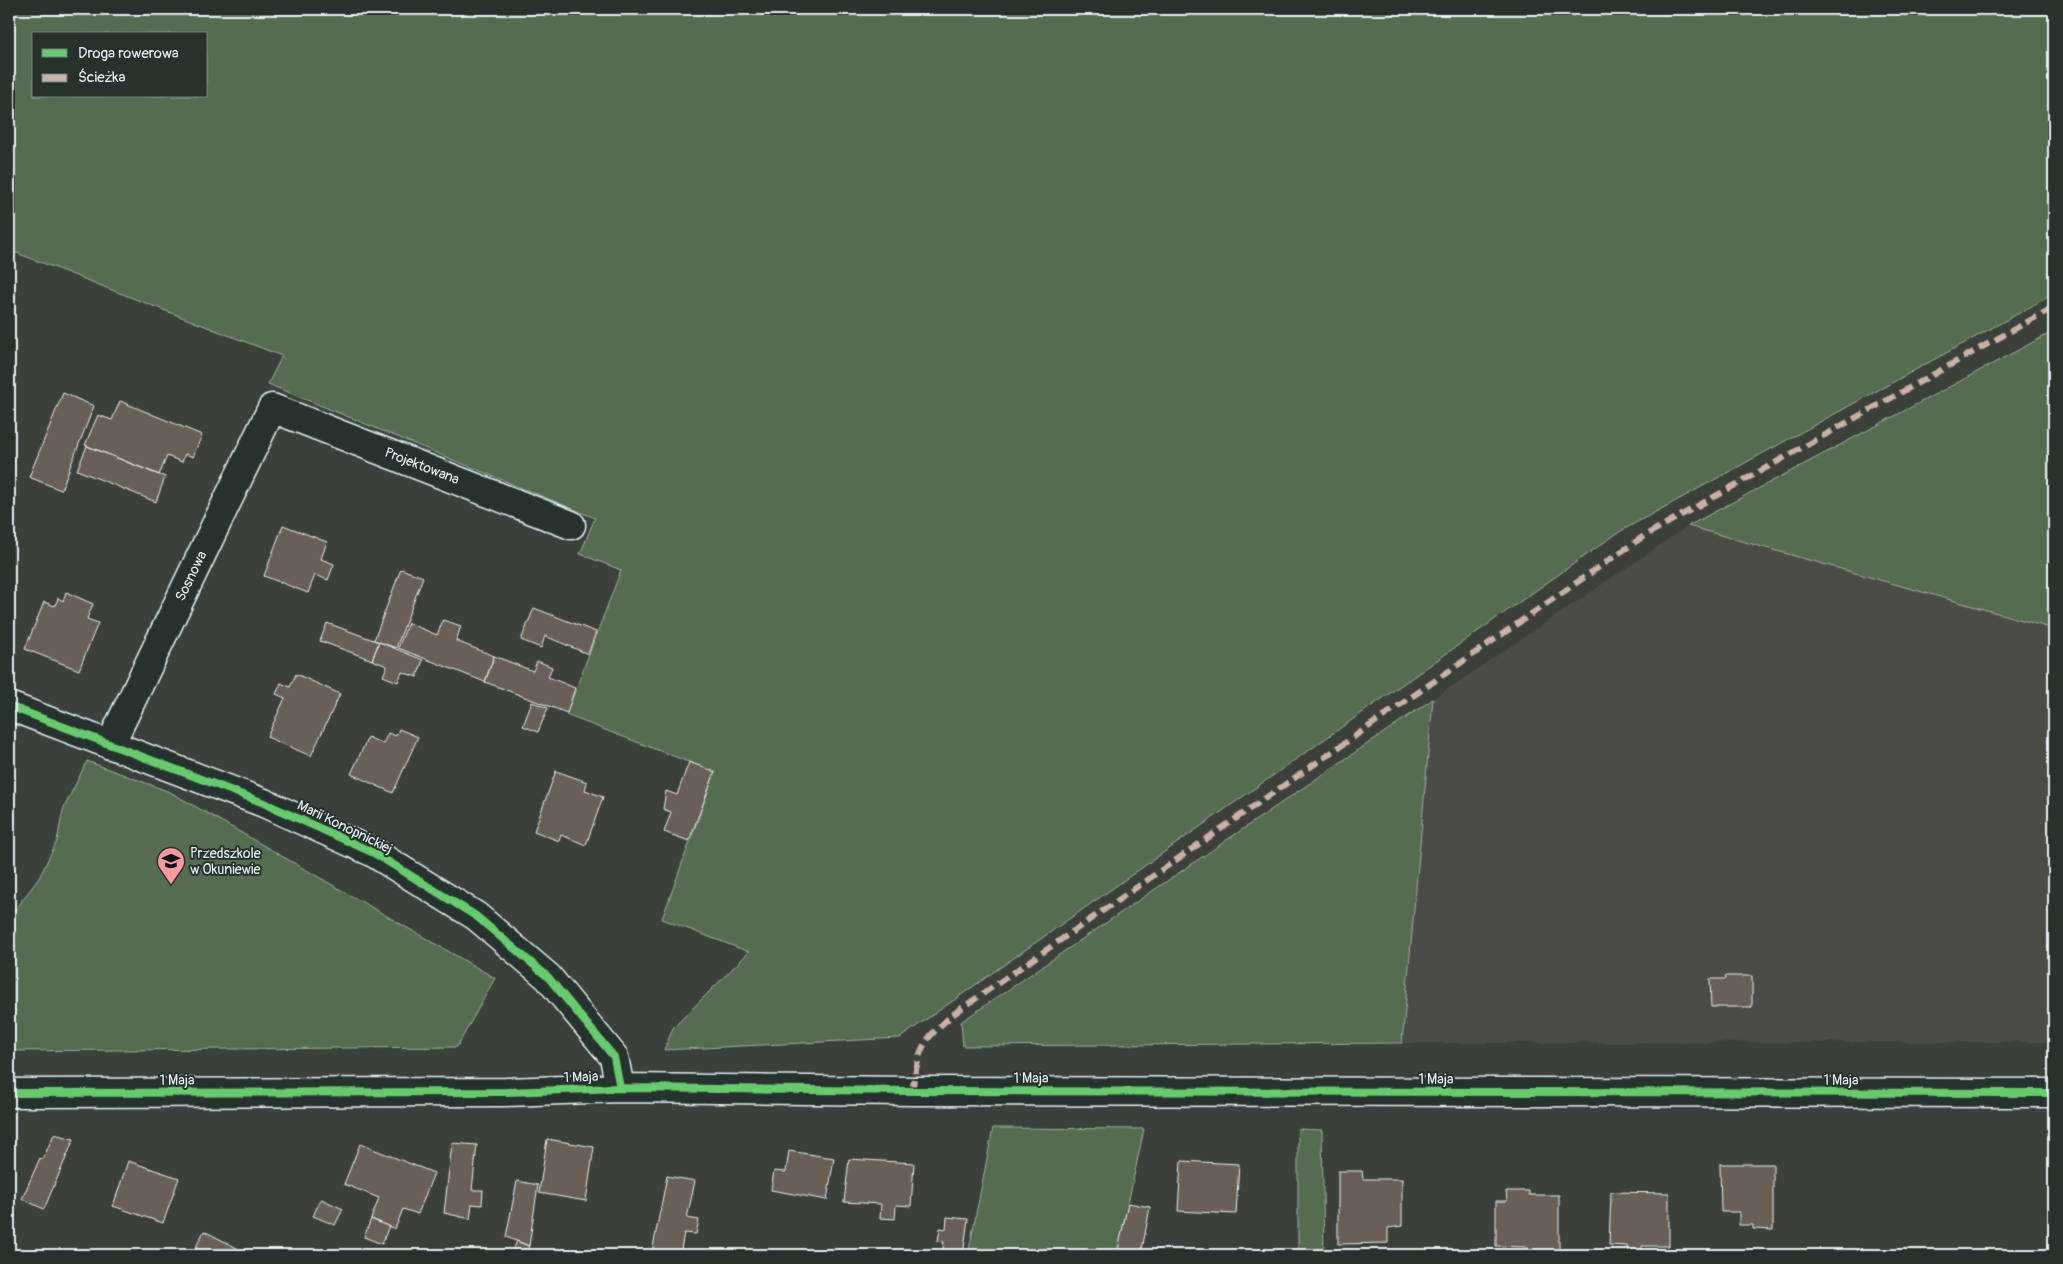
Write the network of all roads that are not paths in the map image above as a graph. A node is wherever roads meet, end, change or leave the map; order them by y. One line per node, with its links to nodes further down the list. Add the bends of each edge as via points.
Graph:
1 (272, 408): 2 (street, Projektowana); 4 (street, Sosnowa)
2 (571, 525)
3 (9, 706): 4 (street, Marii Konopnickiej)
4 (110, 744): 5 (street, Marii Konopnickiej, via 264,803 374,852 476,916 548,977 614,1057)
5 (620, 1088): 6 (street, 1 Maja, via 506,1092); 7 (street, 1 Maja)
6 (9, 1093)
7 (2054, 1093)

